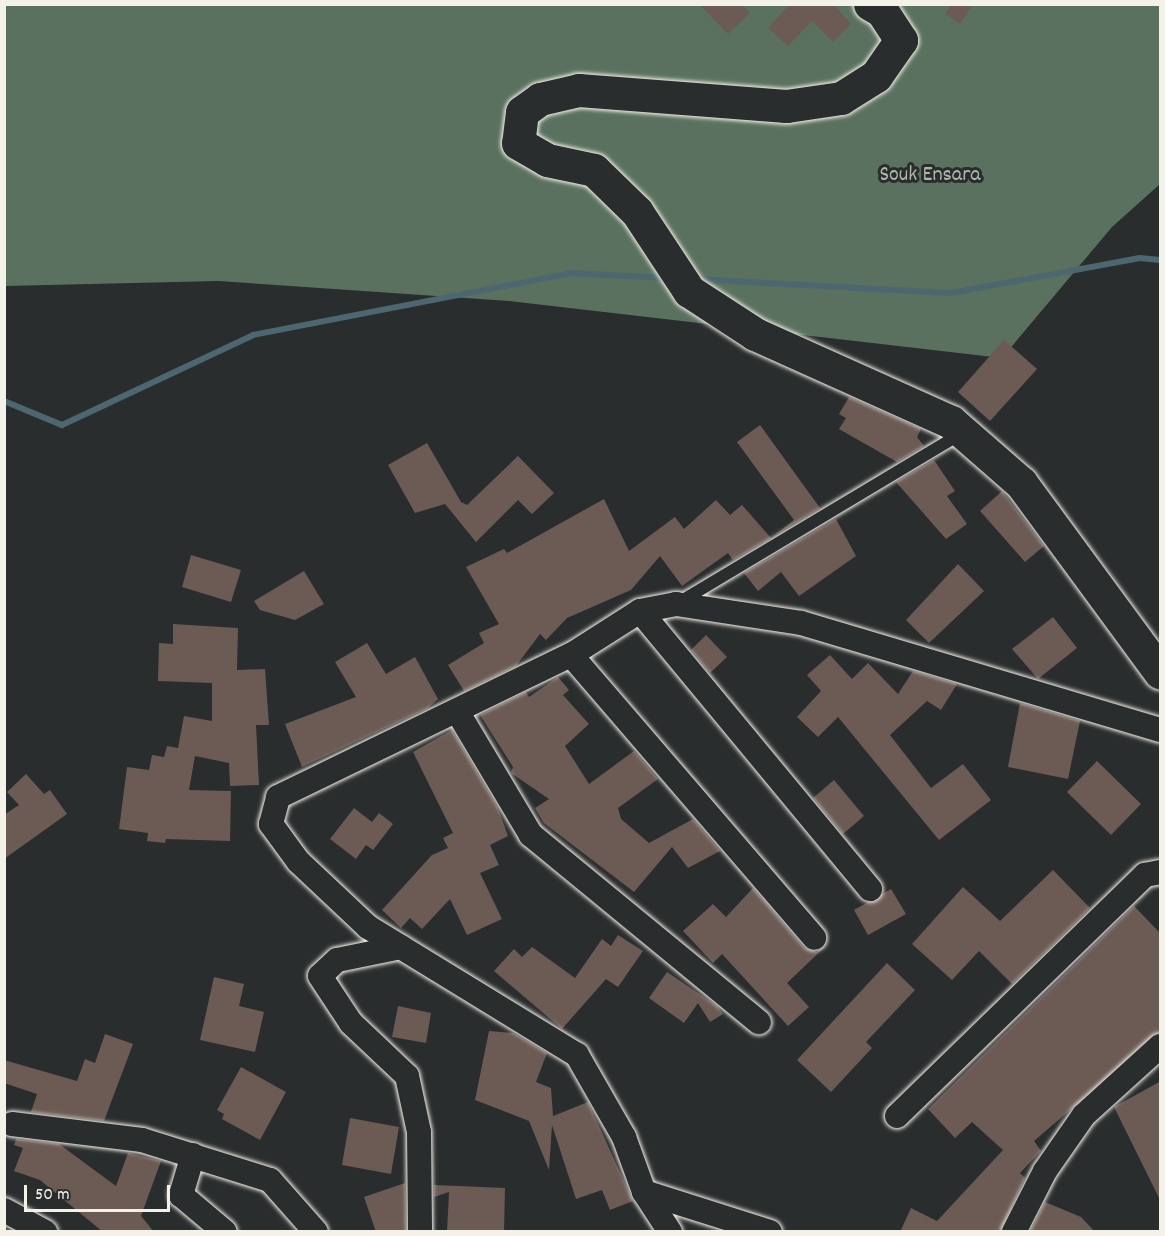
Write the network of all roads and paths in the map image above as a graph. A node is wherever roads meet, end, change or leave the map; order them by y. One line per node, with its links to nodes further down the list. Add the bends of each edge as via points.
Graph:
1 (870, 4): 2 (street, via 882,11 901,40 876,76 842,98 786,106 579,90 540,99 522,112 519,143 547,160 594,170 637,212 689,291 755,334 863,379)
2 (963, 432): 3 (lane); 6 (street, via 1021,483)
3 (676, 604): 4 (street); 8 (street, via 801,624)
4 (640, 611): 5 (street); 10 (street)
5 (571, 655): 7 (street); 11 (street)
6 (1161, 672)
7 (457, 711): 12 (street, via 278,797 271,824 298,861 368,927); 13 (street, via 531,835)
8 (1161, 730)
9 (1161, 872): 15 (street, via 1145,875)
10 (870, 889)
11 (814, 938)
12 (401, 947): 18 (street, via 577,1055 624,1137); 23 (street, via 337,960 320,976 351,1023 407,1076 419,1132)
13 (759, 1022)
14 (1161, 1046): 26 (street, via 1084,1115 1045,1171)
15 (897, 1116)
16 (12, 1124): 17 (street, via 142,1140)
17 (193, 1155): 21 (street, via 181,1195); 22 (street, via 270,1180)
18 (644, 1192): 24 (street); 25 (street)
19 (4, 1210): 20 (street)
20 (45, 1232)
21 (225, 1232)
22 (316, 1232)
23 (420, 1232)
24 (670, 1232)
25 (770, 1232)
26 (1014, 1232)

